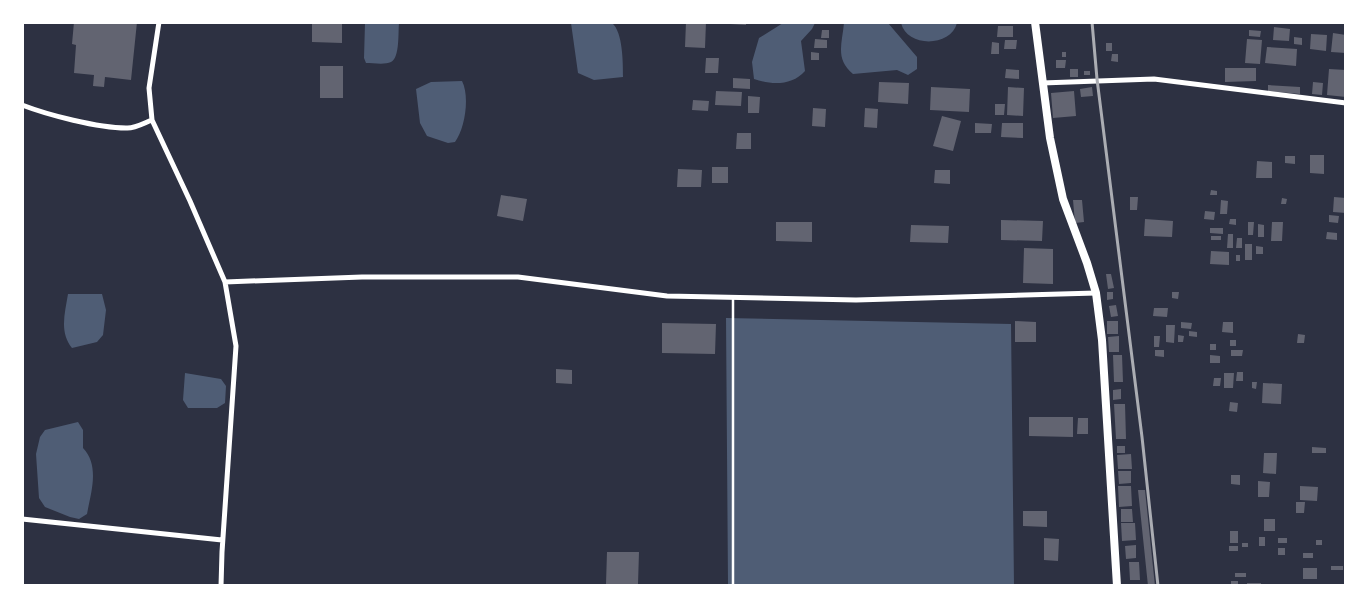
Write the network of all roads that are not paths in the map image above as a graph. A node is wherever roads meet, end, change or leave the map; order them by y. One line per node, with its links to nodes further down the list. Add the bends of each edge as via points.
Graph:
1 (158, 22): 6 (street, via 149,88)
2 (1035, 22): 3 (highway)
3 (1042, 83): 4 (street, via 1154,79); 8 (highway, via 1063,199)
4 (1346, 104)
5 (22, 105): 6 (street, via 127,129)
6 (152, 120): 7 (street)
7 (225, 282): 9 (street, via 362,277 518,277 668,296); 11 (street, via 236,346)
8 (1096, 293): 9 (street, via 856,300); 14 (highway, via 1102,340)
9 (732, 297): 13 (lane)
10 (22, 518): 11 (street)
11 (222, 540): 12 (street)
12 (221, 586)
13 (732, 586)
14 (1117, 586)

